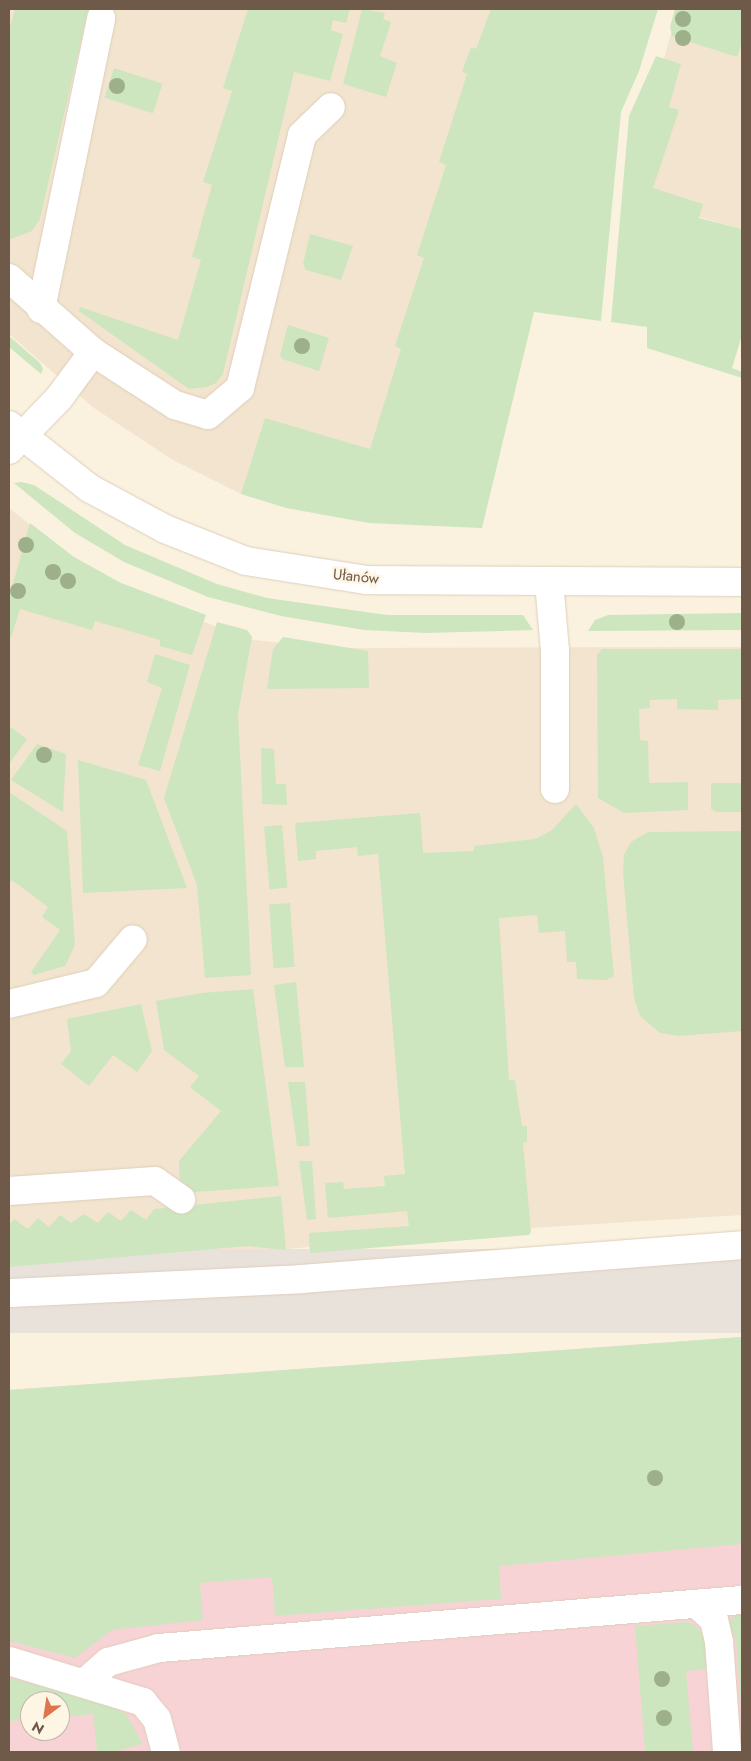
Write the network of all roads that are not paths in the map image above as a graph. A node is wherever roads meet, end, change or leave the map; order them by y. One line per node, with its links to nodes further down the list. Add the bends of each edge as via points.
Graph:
1 (101, 18): 4 (street)
2 (331, 107): 5 (street, via 302,135 240,388 208,415 175,405)
3 (9, 278): 4 (street)
4 (41, 309): 5 (street)
5 (93, 352): 6 (street, via 59,398)
6 (13, 437): 8 (street, Ułanów, via 97,492 165,529 246,561 366,580)
7 (742, 575): 8 (street, Ułanów)
8 (548, 582): 9 (street, via 555,651)
9 (555, 789)
10 (133, 939): 11 (street, via 96,983)
11 (9, 1004)
12 (9, 1191): 13 (street, via 155,1181)
13 (181, 1200)
14 (742, 1245): 15 (street, via 312,1278)
15 (9, 1293)
16 (742, 1600): 17 (street)
17 (697, 1604): 19 (street, via 159,1648 108,1662); 21 (street, via 714,1620 719,1642)
18 (9, 1661): 19 (street)
19 (84, 1682): 20 (street, via 143,1702 157,1719)
20 (166, 1752)
21 (727, 1752)

